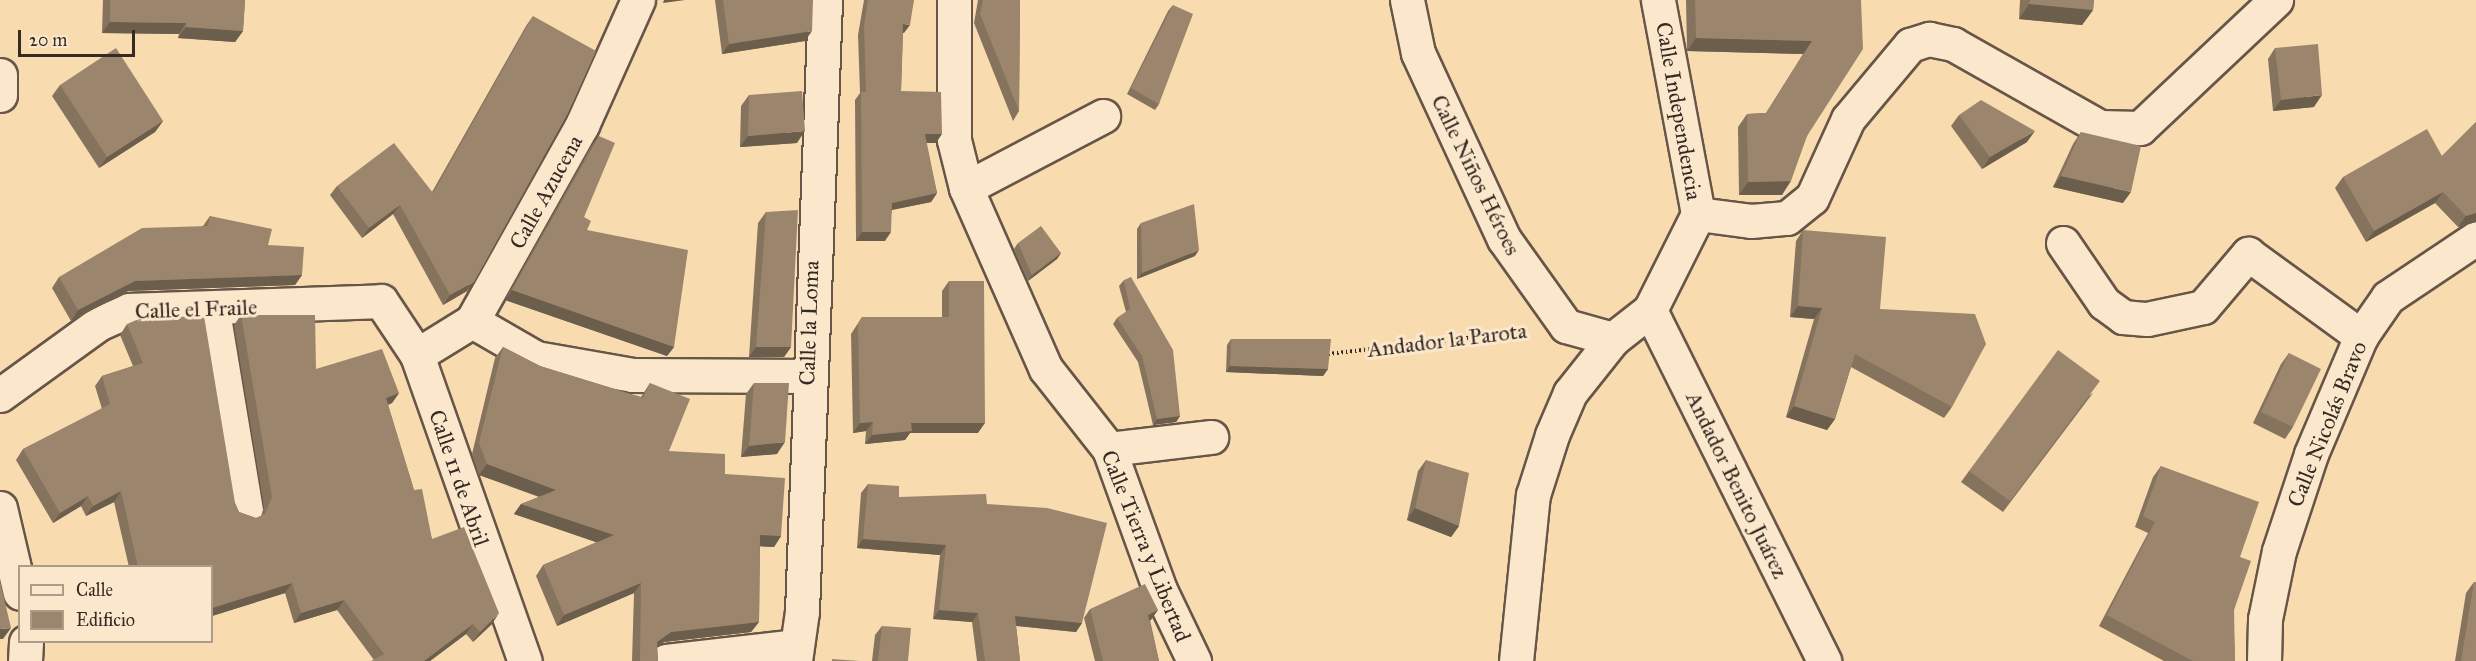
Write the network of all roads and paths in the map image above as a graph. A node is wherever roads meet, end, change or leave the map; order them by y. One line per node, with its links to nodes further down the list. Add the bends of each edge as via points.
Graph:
1 (638, 0): 17 (street, Calle Azucena, via 582,125)
2 (825, 0): 23 (street, Calle la Loma)
3 (954, 0): 10 (street, Calle Tierra y Libertad, via 954,140)
4 (1407, 0): 18 (street, Calle Niños Héroes, via 1418,53 1504,239)
5 (1658, 0): 11 (street, Calle Independencia)
6 (2276, 0): 11 (street, via 2140,128 2100,127 1953,44 1929,39 1910,45 1848,119 1812,198 1787,218 1751,221)
7 (0, 75): 8 (street)
8 (0, 96)
9 (1103, 116): 10 (street)
10 (966, 188): 26 (street, Calle Tierra y Libertad, via 1046,369)
11 (1698, 214): 15 (street, Calle Independencia)
12 (2476, 238): 19 (street, Calle Nicolás Bravo, via 2388,297)
13 (2063, 243): 19 (street, via 2104,303 2123,317 2147,319 2202,307 2248,254)
14 (381, 301): 16 (street, Calle el Fraile); 22 (street, Calle 11 de Abril)
15 (1650, 310): 20 (street, Calle Independencia); 37 (street, Andador Benito Juárez)
16 (213, 311): 24 (street, Calle el Fraile, via 129,310 98,324); 28 (street)
17 (472, 321): 22 (street, Calle Azucena); 23 (street, via 536,358 632,375)
18 (1566, 326): 20 (street); 21 (path, Andador la Parota)
19 (2361, 336): 38 (street, Calle Nicolás Bravo, via 2311,454 2279,551 2265,619)
20 (1613, 339): 36 (street, Calle Independencia, via 1570,393 1533,495)
21 (1328, 354)
22 (417, 355): 33 (street, Calle 11 de Abril)
23 (807, 376): 31 (street, Calle la Loma, via 802,611)
24 (0, 395)
25 (1211, 437): 26 (street)
26 (1109, 449): 35 (street, Calle Tierra y Libertad, via 1160,590)
27 (0, 507): 29 (street)
28 (246, 510)
29 (18, 584)
30 (26, 643): 32 (street)
31 (795, 654): 34 (street)
32 (26, 661)
33 (525, 661)
34 (666, 661)
35 (1194, 661)
36 (1516, 661)
37 (1824, 661)
38 (2264, 661)

